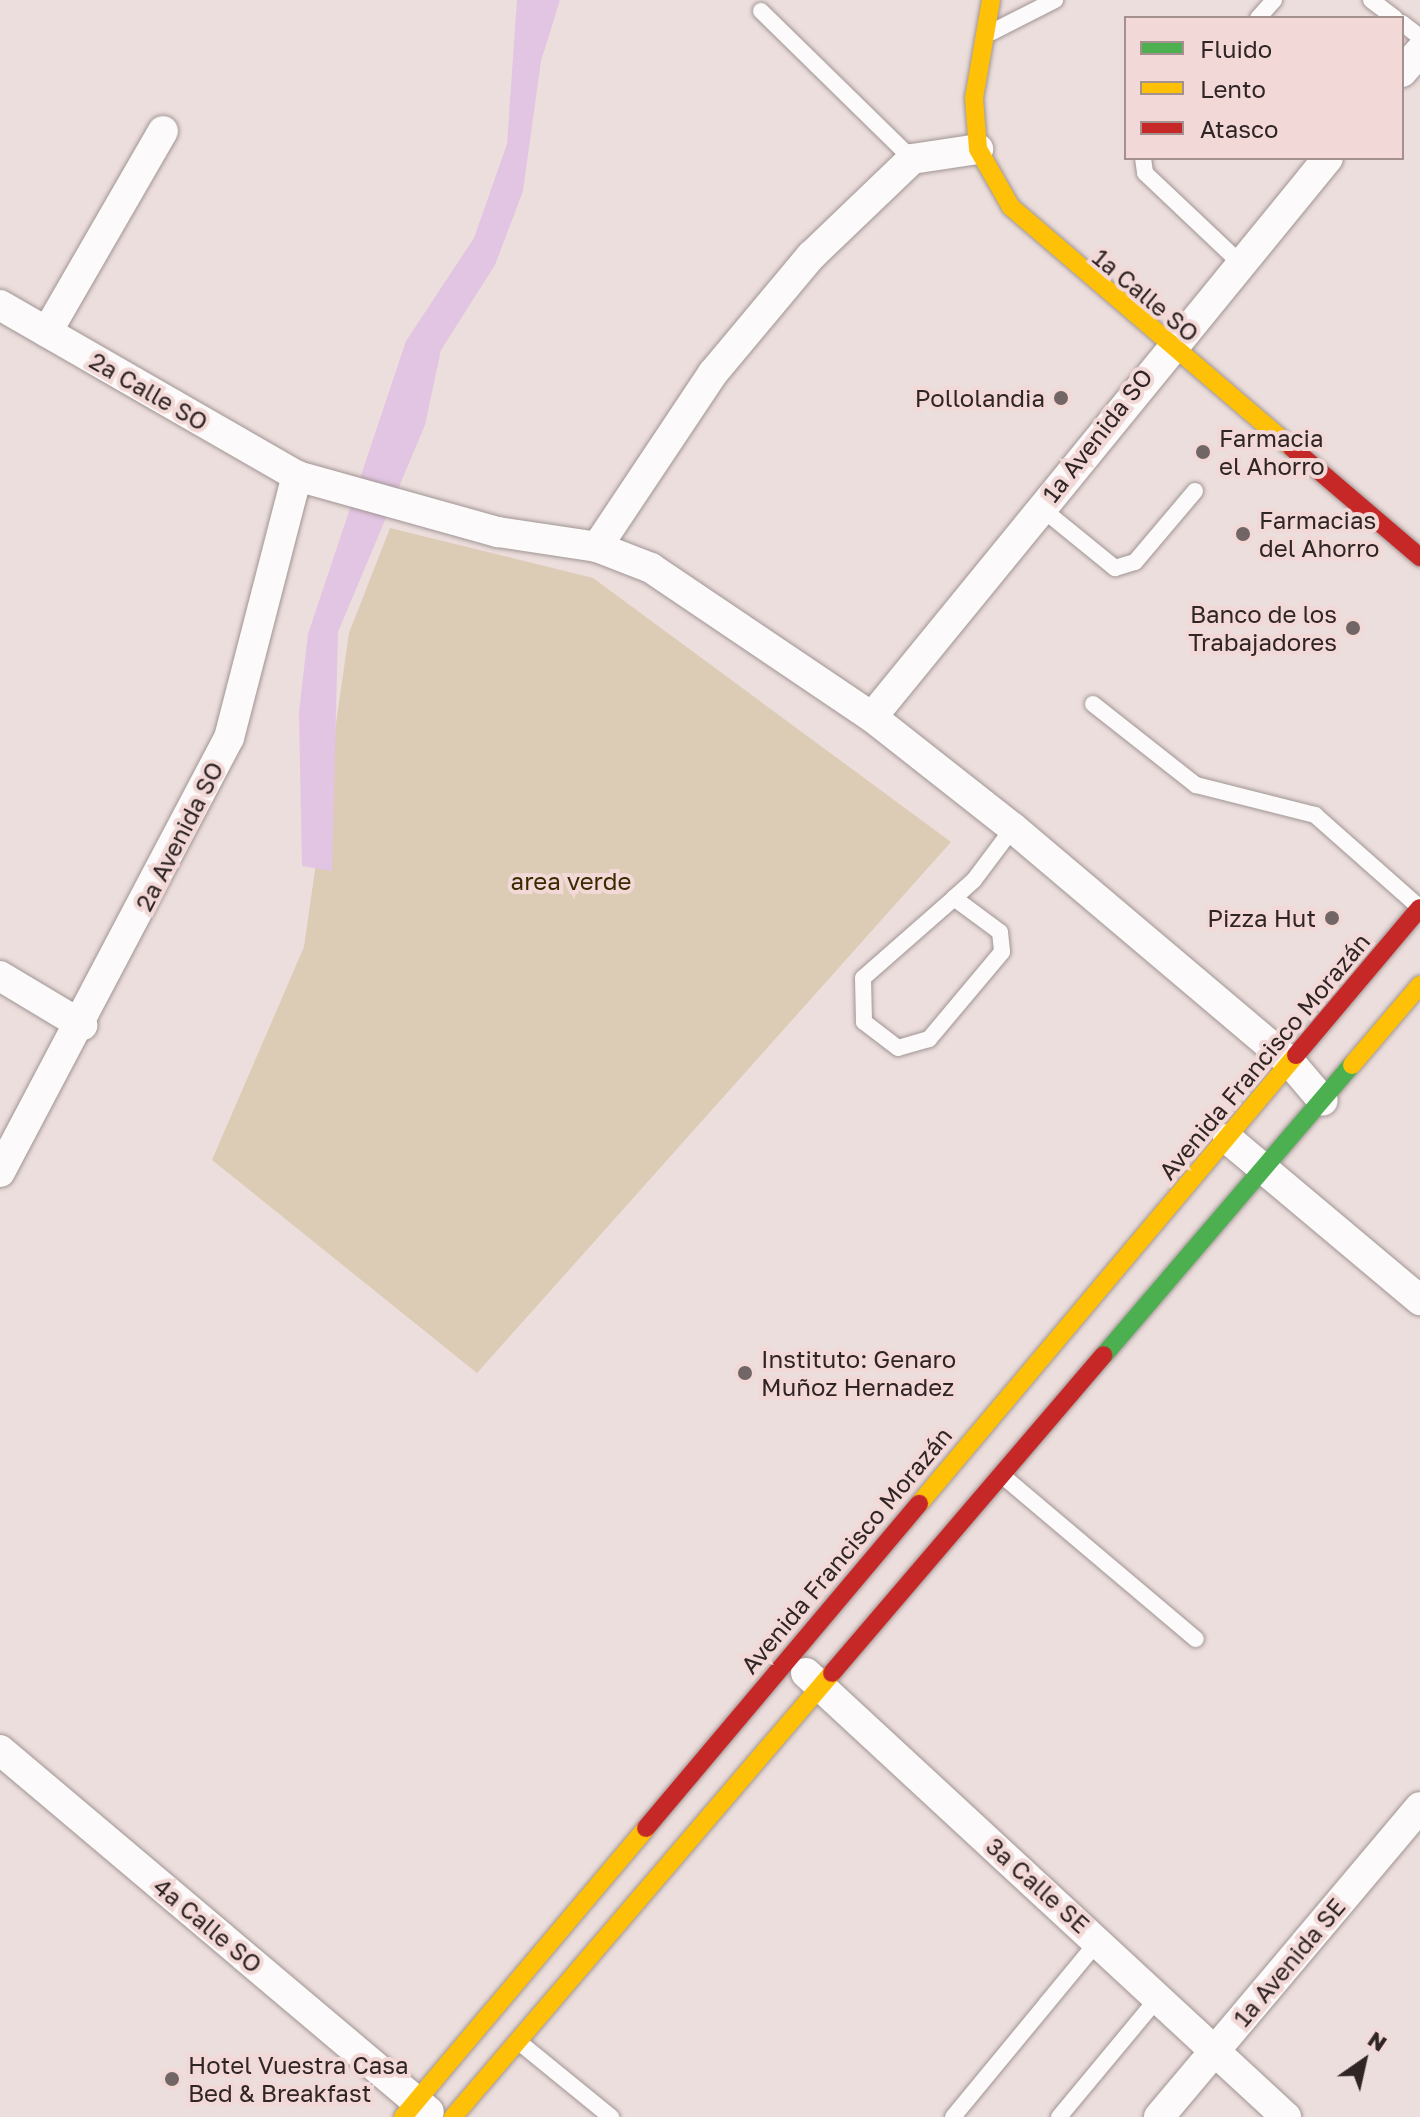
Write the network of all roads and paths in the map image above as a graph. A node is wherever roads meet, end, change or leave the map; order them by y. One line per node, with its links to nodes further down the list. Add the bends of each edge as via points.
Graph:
1 (991, 0): 9 (main road, 1a Calle SO)
2 (1055, 0): 9 (lane)
3 (1274, 0): 6 (lane)
4 (1371, 0): 7 (lane)
5 (761, 11): 15 (lane)
6 (1260, 16)
7 (1392, 16)
8 (1404, 25): 10 (lane)
9 (983, 36): 14 (main road, 1a Calle SO, via 974,98)
10 (1420, 37)
11 (1420, 51): 12 (street)
12 (1404, 70)
13 (163, 131): 20 (street)
14 (978, 149): 15 (street); 21 (main road, 1a Calle SO, via 1011,207)
15 (912, 159): 25 (street, via 811,256 713,373)
16 (1143, 160): 18 (lane, via 1145,173)
17 (1326, 160): 18 (street, 1a Avenida SO)
18 (1239, 262): 21 (street, 1a Avenida SO)
19 (0, 305): 20 (street, 2a Calle SO)
20 (47, 332): 22 (street, 2a Calle SO)
21 (1168, 345): 24 (street, 1a Avenida SO); 26 (main road, 1a Calle SO)
22 (297, 476): 25 (street, 2a Calle SO, via 498,532); 34 (street, 2a Avenida SO, via 229,738)
23 (1195, 491): 24 (lane, via 1135,562 1115,568)
24 (1040, 507): 28 (street, 1a Avenida SO)
25 (597, 547): 28 (street, 2a Calle SO, via 651,568)
26 (1420, 557)
27 (1093, 704): 31 (lane, via 1196,785 1315,815)
28 (872, 717): 29 (street, 2a Calle SO)
29 (1013, 828): 30 (lane); 35 (street, 2a Calle SO)
30 (954, 898): 30 (lane, via 863,978 864,1022 898,1048 929,1039 1002,952 1000,932)
31 (1420, 908): 35 (main road, Avenida Francisco Morazán)
32 (0, 976): 34 (street)
33 (1420, 985): 36 (main road)
34 (82, 1025): 39 (street, 2a Avenida SO)
35 (1289, 1061): 36 (street, 2a Calle SO); 37 (main road, Avenida Francisco Morazán)
36 (1323, 1101): 38 (main road)
37 (1228, 1139): 38 (street); 43 (main road, Avenida Francisco Morazán)
38 (1265, 1170): 40 (street); 41 (main road)
39 (0, 1172)
40 (1420, 1300)
41 (1003, 1476): 42 (lane); 44 (main road)
42 (1196, 1639)
43 (786, 1657): 44 (street, 3a Calle SE); 51 (main road, Avenida Francisco Morazán)
44 (822, 1687): 47 (street, 3a Calle SE); 49 (main road)
45 (0, 1750): 51 (street, 4a Calle SO)
46 (1420, 1807): 50 (street, 1a Avenida SE)
47 (1099, 1940): 48 (street, 3a Calle SE); 54 (lane)
48 (1156, 2000): 50 (street, 3a Calle SE); 55 (lane)
49 (518, 2041): 52 (main road); 53 (lane)
50 (1213, 2053): 56 (street, 1a Avenida SE); 57 (street, 3a Calle SE)
51 (418, 2112)
52 (453, 2117)
53 (611, 2117)
54 (953, 2117)
55 (1059, 2117)
56 (1159, 2117)
57 (1286, 2117)

